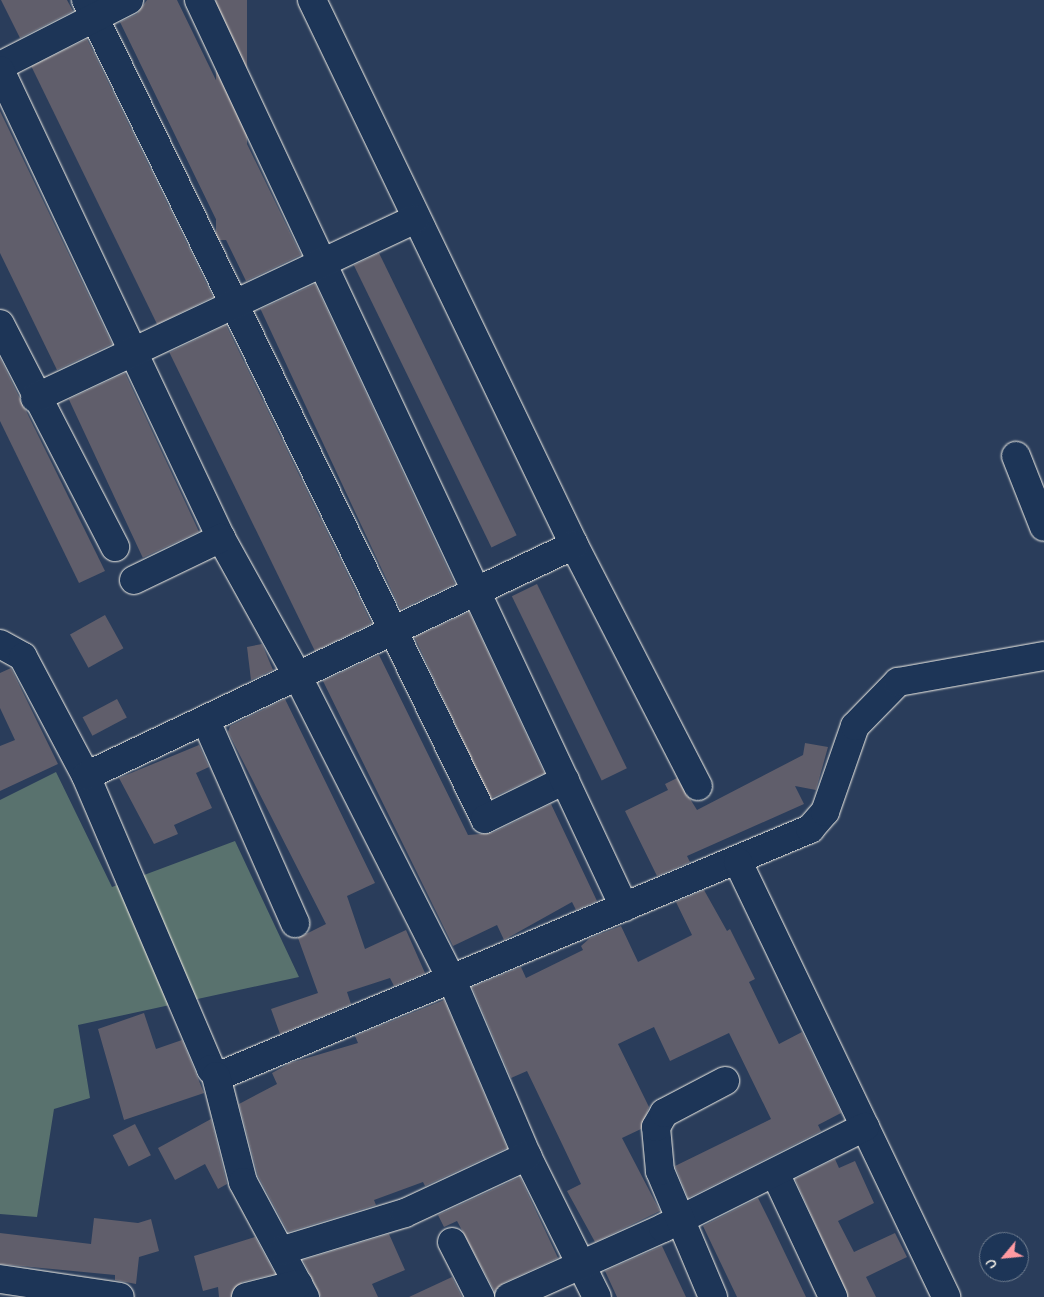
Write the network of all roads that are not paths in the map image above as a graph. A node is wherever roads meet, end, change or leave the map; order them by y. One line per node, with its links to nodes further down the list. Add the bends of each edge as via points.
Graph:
1 (129, 0): 4 (street)
2 (199, 0): 7 (street)
3 (312, 0): 6 (street)
4 (90, 8): 5 (street); 8 (street)
5 (0, 68): 10 (street)
6 (415, 219): 7 (street); 15 (street)
7 (321, 262): 8 (street); 18 (street)
8 (234, 306): 10 (street); 19 (street)
9 (0, 324): 11 (street)
10 (133, 352): 11 (street); 14 (street)
11 (35, 398): 16 (street)
12 (1016, 456): 13 (street)
13 (1044, 527)
14 (221, 538): 17 (street); 22 (street)
15 (574, 545): 18 (street); 26 (street)
16 (115, 547)
17 (134, 580)
18 (477, 594): 19 (street); 25 (street)
19 (393, 632): 22 (street); 25 (street, via 486,819)
20 (0, 644): 24 (street, via 23,657)
21 (1044, 656): 27 (street, via 898,682 855,726 831,798 816,824)
22 (299, 679): 23 (street); 30 (street)
23 (206, 721): 24 (street); 29 (street)
24 (86, 776): 31 (street)
25 (565, 780): 28 (street)
26 (698, 786)
27 (738, 862): 28 (street); 33 (street)
28 (624, 907): 30 (street)
29 (295, 923)
30 (452, 980): 31 (street); 34 (street)
31 (216, 1076): 38 (street, via 243,1182)
32 (725, 1081): 36 (street, via 664,1113 656,1127 660,1171)
33 (865, 1127): 35 (street); 50 (street)
34 (527, 1156): 38 (street, via 405,1213); 39 (street)
35 (775, 1173): 36 (street); 49 (street)
36 (678, 1220): 39 (street); 48 (street)
37 (452, 1242): 45 (street)
38 (283, 1250): 41 (street)
39 (581, 1263): 46 (street); 47 (street)
40 (0, 1279): 42 (street)
41 (302, 1291): 44 (street)
42 (60, 1292): 43 (street)
43 (120, 1297)
44 (246, 1297)
45 (480, 1297)
46 (509, 1297)
47 (597, 1297)
48 (713, 1297)
49 (834, 1297)
50 (946, 1297)

